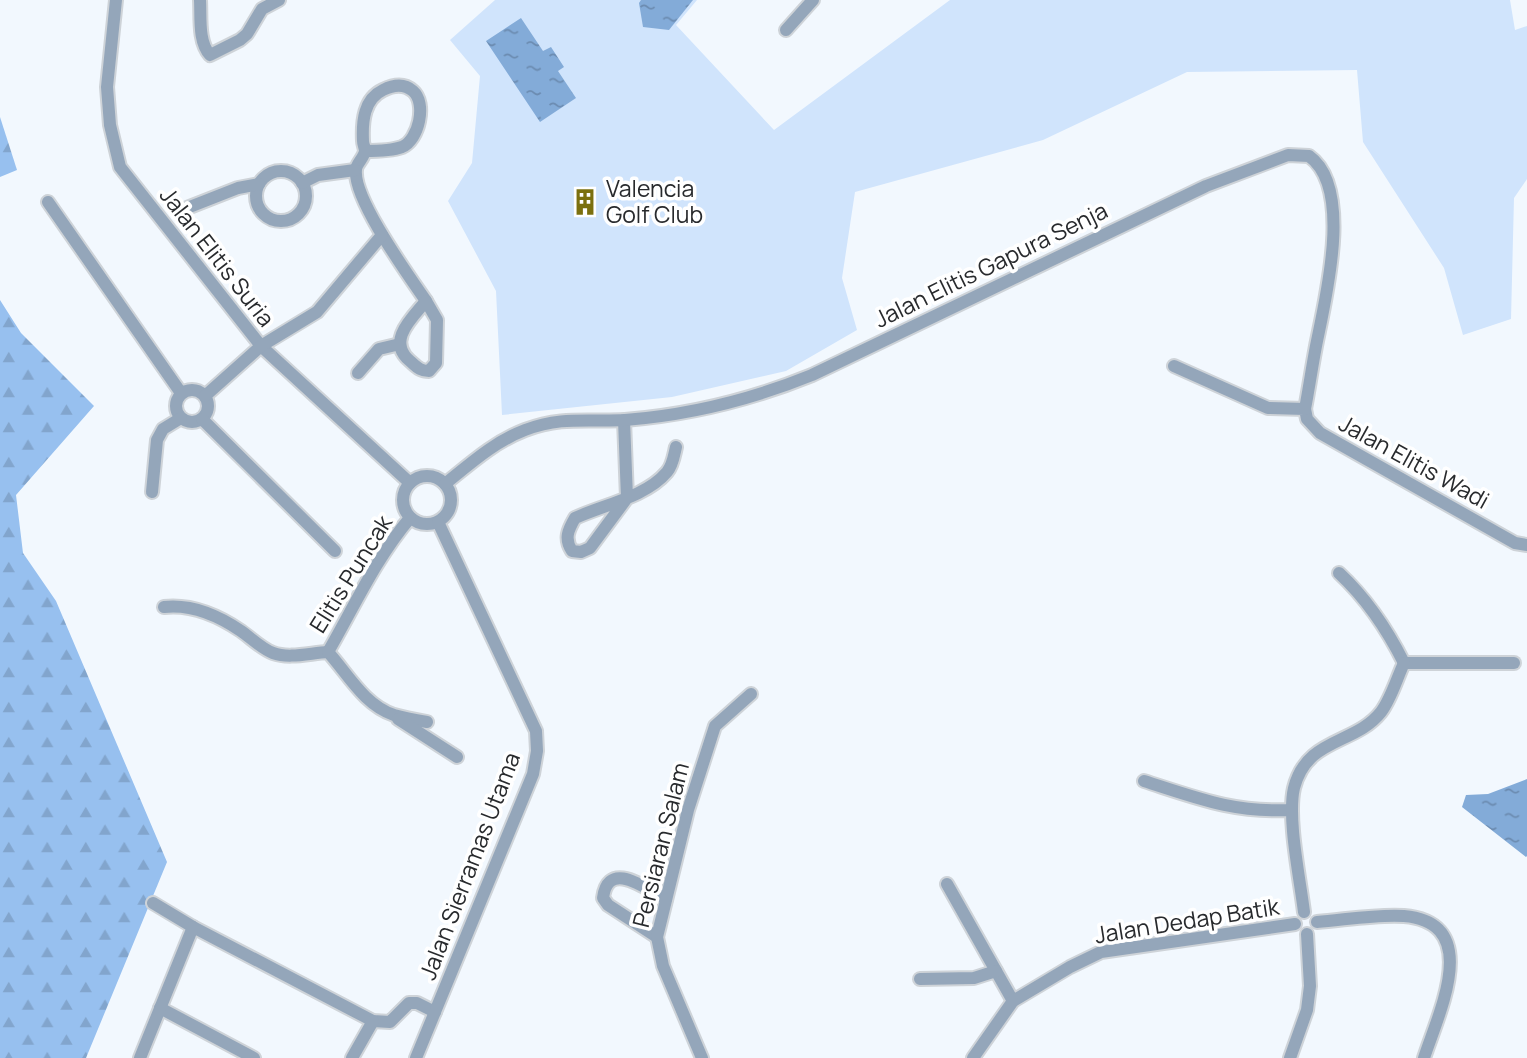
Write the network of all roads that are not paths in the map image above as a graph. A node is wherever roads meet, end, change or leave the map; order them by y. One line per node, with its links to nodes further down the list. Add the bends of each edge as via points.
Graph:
1 (116, 0): 16 (street, Jalan Elitis Suria, via 107,88 120,167)
2 (200, 0): 5 (street, via 202,38 210,55 247,34)
3 (279, 0): 5 (street)
4 (813, 0): 6 (street)
5 (258, 5)
6 (786, 30)
7 (365, 151): 7 (street, via 370,99 392,86 414,91 419,111 413,137 402,147); 8 (street)
8 (355, 170): 9 (street, via 318,175); 13 (street)
9 (302, 183): 10 (street, via 297,176 281,171); 10 (street, via 306,197 301,212 280,221 260,208)
10 (260, 184): 12 (street)
11 (48, 202): 19 (street)
12 (187, 208)
13 (382, 235): 14 (street); 16 (street, via 317,312)
14 (426, 301): 15 (street, via 402,331); 15 (street, via 437,320 434,368 419,369 403,355)
15 (400, 344): 18 (street, via 379,349)
16 (261, 346): 20 (street); 26 (street, Jalan Elitis Suria)
17 (1174, 366): 21 (street, via 1268,408)
18 (358, 373)
19 (181, 393): 20 (street, via 196,390); 22 (street, via 175,408)
20 (205, 396): 23 (street, via 208,411)
21 (1305, 409): 24 (street, Jalan Elitis Gapura Senja, via 1331,276 1333,239 1324,171 1309,156 1299,155 1206,186 776,390 682,413); 32 (street, Jalan Elitis Wadi, via 1307,419 1320,433 1515,543)
22 (181, 418): 23 (street); 28 (street, via 163,429 157,440)
23 (202, 419): 33 (street)
24 (624, 420): 27 (street, Jalan Elitis Gapura Senja, via 560,420 526,430 497,442); 29 (street)
25 (676, 447): 29 (street, via 667,473)
26 (410, 483): 27 (street, via 432,476); 30 (street, via 403,504)
27 (445, 484): 31 (street, via 451,505)
28 (152, 492)
29 (627, 498): 29 (street, via 590,548 572,551 567,534 575,518)
30 (410, 518): 31 (street, via 424,524); 36 (street, Elitis Puncak, via 370,574)
31 (438, 522): 58 (street, Jalan Sierramas Utama, via 536,731 537,751 528,786)
32 (1527, 545)
33 (335, 551)
34 (1339, 573): 37 (street, via 1362,594)
35 (164, 607): 36 (street, via 196,609 237,628 270,652)
36 (328, 652): 40 (street, via 359,691)
37 (1404, 663): 38 (street); 44 (street, via 1381,712 1357,732 1323,747 1311,758 1294,788)
38 (1514, 663)
39 (751, 694): 46 (street, Persiaran Salam, via 715,726)
40 (392, 715): 41 (street); 42 (street)
41 (427, 722)
42 (457, 757)
43 (1144, 781): 44 (street, via 1220,805)
44 (1292, 810): 48 (street)
45 (947, 884): 54 (street)
46 (666, 899): 53 (street, Persiaran Salam); 53 (street, via 625,878 609,880 604,887 608,905)
47 (153, 903): 51 (street)
48 (1304, 912): 49 (street); 50 (street)
49 (1317, 922): 52 (street); 69 (street, via 1403,916 1423,920 1444,936 1451,968)
50 (1294, 924): 52 (street, via 1297,931); 56 (street, Jalan Dedap Batik, via 1101,952)
51 (193, 926): 57 (street); 59 (street)
52 (1307, 934): 68 (street, via 1309,998)
53 (657, 937): 66 (street, Persiaran Salam, via 663,966)
54 (996, 971): 55 (street, via 974,978); 56 (street)
55 (920, 979)
56 (1013, 1002): 67 (street, Jalan Dedap Batik)
57 (160, 1008): 61 (street); 62 (street)
58 (435, 1012): 59 (street, via 409,1003 390,1022); 60 (street, Jalan Sierramas Utama)
59 (373, 1021): 63 (street)
60 (426, 1035): 64 (street, Jalan Sierramas Utama); 65 (street, Jalan Sierramas Utama)
61 (140, 1058)
62 (254, 1058)
63 (352, 1058)
64 (416, 1058)
65 (422, 1058)
66 (702, 1058)
67 (973, 1058)
68 (1290, 1058)
69 (1424, 1058)

